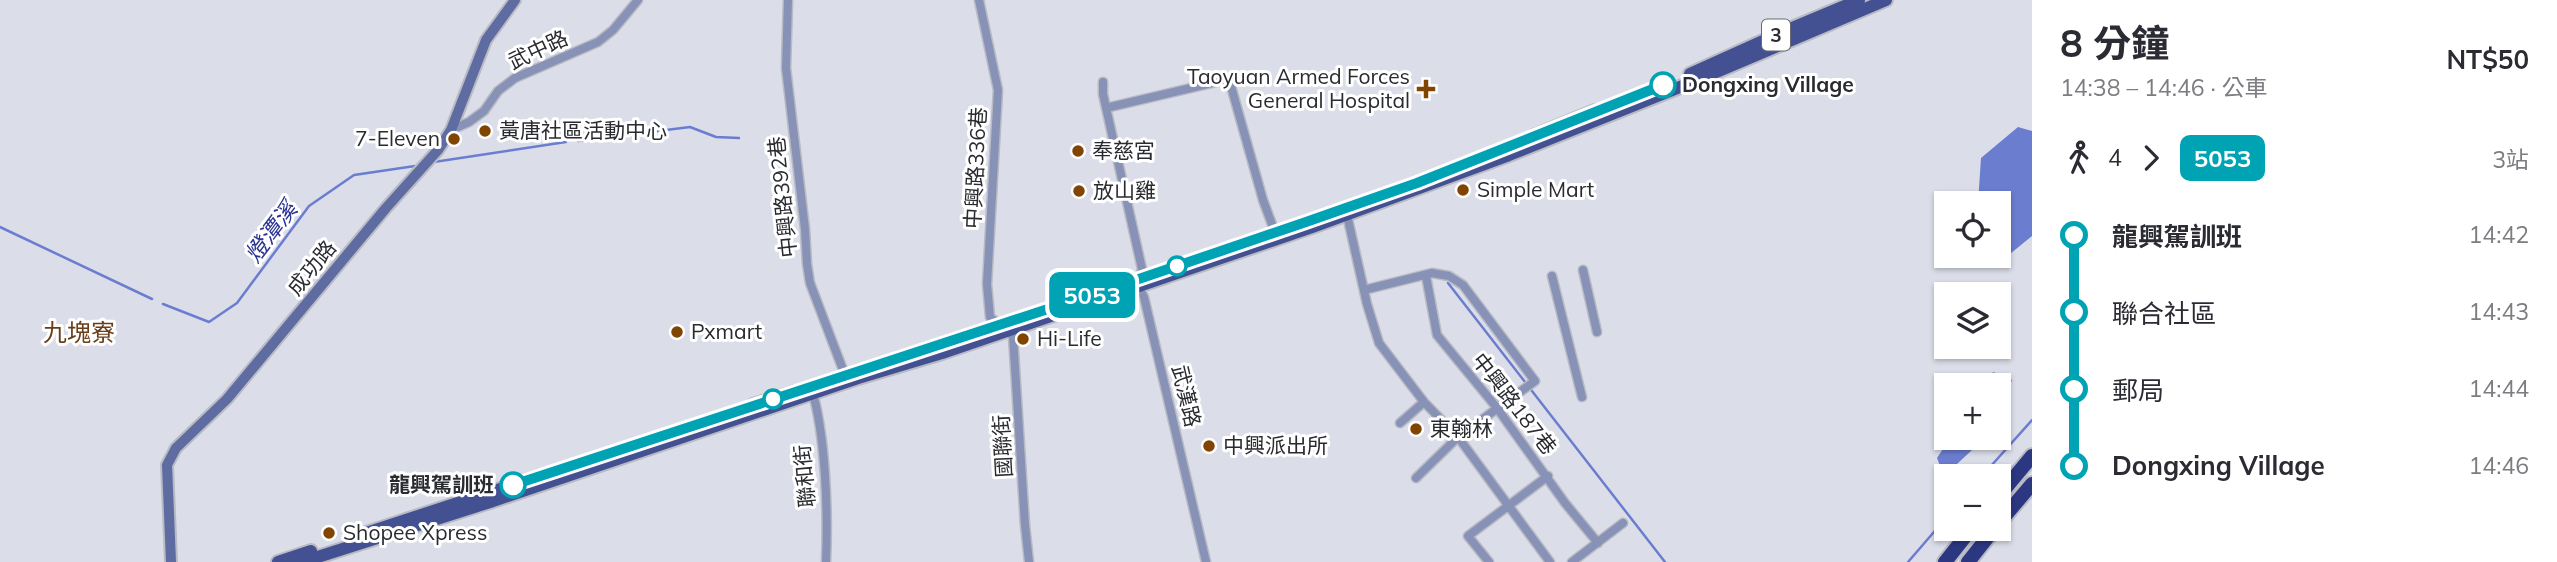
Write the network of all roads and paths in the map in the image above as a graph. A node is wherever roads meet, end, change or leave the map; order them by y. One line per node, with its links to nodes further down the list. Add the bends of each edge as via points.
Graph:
1 (515, 0): 9 (street, 成功路, via 486,40)
2 (638, 0): 9 (street, 武中路, via 598,42 515,78 484,111)
3 (788, 0): 19 (street, 中興路392巷, via 786,68 807,264)
4 (979, 0): 17 (street, 中興路336巷, via 998,90 987,284 990,317)
5 (1859, 0): 11 (main road, 3, via 1694,73)
6 (1886, 0): 10 (main road, 3, via 1695,81)
7 (1103, 82): 8 (street, 武漢路)
8 (1106, 108): 11 (street, via 1229,79); 15 (street, 武漢路, via 1142,269)
9 (451, 130): 37 (street, 成功路, via 228,398 176,448 167,465)
10 (1347, 215): 11 (main road, 3); 16 (street)
11 (1276, 235): 15 (main road, 3)
12 (1583, 270): 18 (street)
13 (1426, 276): 16 (street); 23 (street, 中興路187巷, via 1437,335); 23 (street, via 1438,273 1462,285 1530,385)
14 (1552, 276): 21 (street)
15 (1139, 282): 17 (main road, 3); 42 (street, 武漢路)
16 (1364, 290): 22 (street, via 1379,343)
17 (1004, 328): 19 (main road, 3); 41 (street, 國聯街, via 1013,336 1016,361)
18 (1597, 332)
19 (846, 379): 20 (main road, 3)
20 (812, 391): 38 (main road, 3); 39 (main road, 3); 40 (street, 聯和街, via 827,512)
21 (1582, 397)
22 (1424, 402): 24 (street); 25 (street)
23 (1497, 408): 25 (street); 27 (street, 中興路187巷)
24 (1400, 423)
25 (1458, 437): 28 (street); 31 (street)
26 (2032, 456): 29 (highway)
27 (1548, 476): 31 (street); 36 (street, 中興路187巷)
28 (1416, 478)
29 (2011, 481)
30 (2032, 484): 32 (highway)
31 (1509, 505): 43 (street, via 1468,536); 44 (street)
32 (2011, 509)
33 (1623, 523): 36 (street)
34 (1962, 541): 46 (highway)
35 (1985, 541): 47 (highway)
36 (1598, 543): 45 (street)
37 (171, 562)
38 (278, 562)
39 (302, 562)
40 (826, 562)
41 (1029, 562)
42 (1206, 562)
43 (1489, 562)
44 (1550, 562)
45 (1572, 562)
46 (1945, 562)
47 (1968, 562)

